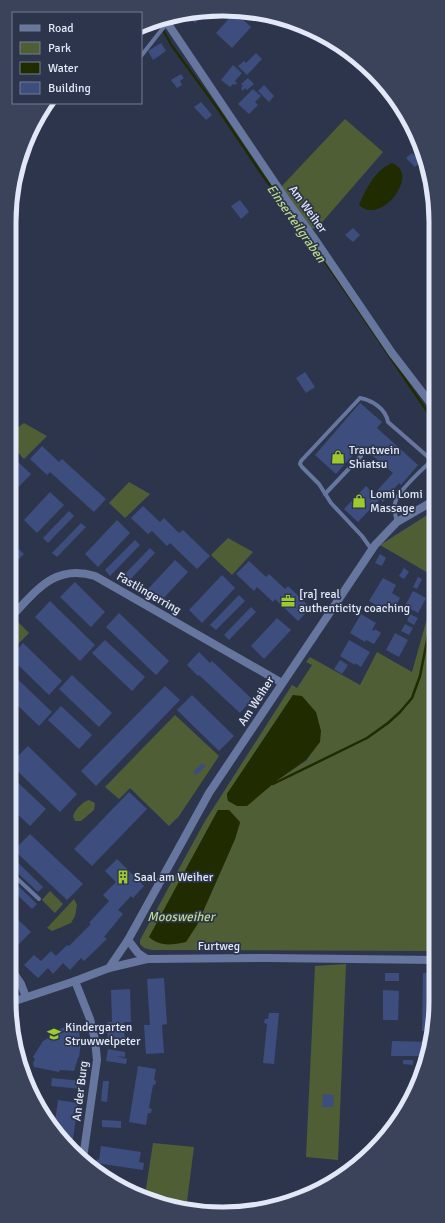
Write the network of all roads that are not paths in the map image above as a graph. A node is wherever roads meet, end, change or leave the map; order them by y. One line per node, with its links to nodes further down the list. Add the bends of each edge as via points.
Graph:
1 (165, 24): 3 (lane)
2 (167, 24): 4 (street, Am Weiher, via 392,353)
3 (142, 55)
4 (429, 400)
5 (361, 456): 8 (lane)
6 (429, 458): 8 (lane, via 388,422 381,408 360,398 301,461 302,467)
7 (429, 465): 10 (lane, via 395,500 394,514)
8 (325, 494): 11 (lane)
9 (429, 503): 10 (street, Am Weiher)
10 (397, 522): 11 (street, Am Weiher)
11 (372, 550): 13 (street, Am Weiher)
12 (16, 612): 13 (street, Fastlingerring, via 46,582 70,573 86,573)
13 (282, 683): 16 (street, Am Weiher, via 209,793)
14 (16, 878): 15 (lane)
15 (39, 900)
16 (128, 940): 17 (street, via 138,953); 19 (street, Am Weiher)
17 (147, 959): 18 (street, Furtweg); 19 (street, Furtweg)
18 (429, 960)
19 (109, 968): 21 (street, Furtweg)
20 (16, 976): 22 (street)
21 (76, 981): 22 (street, Furtweg); 24 (street, An der Burg, via 90,1019 97,1060)
22 (26, 997): 23 (street, Furtweg)
23 (16, 1000)
24 (84, 1154)

